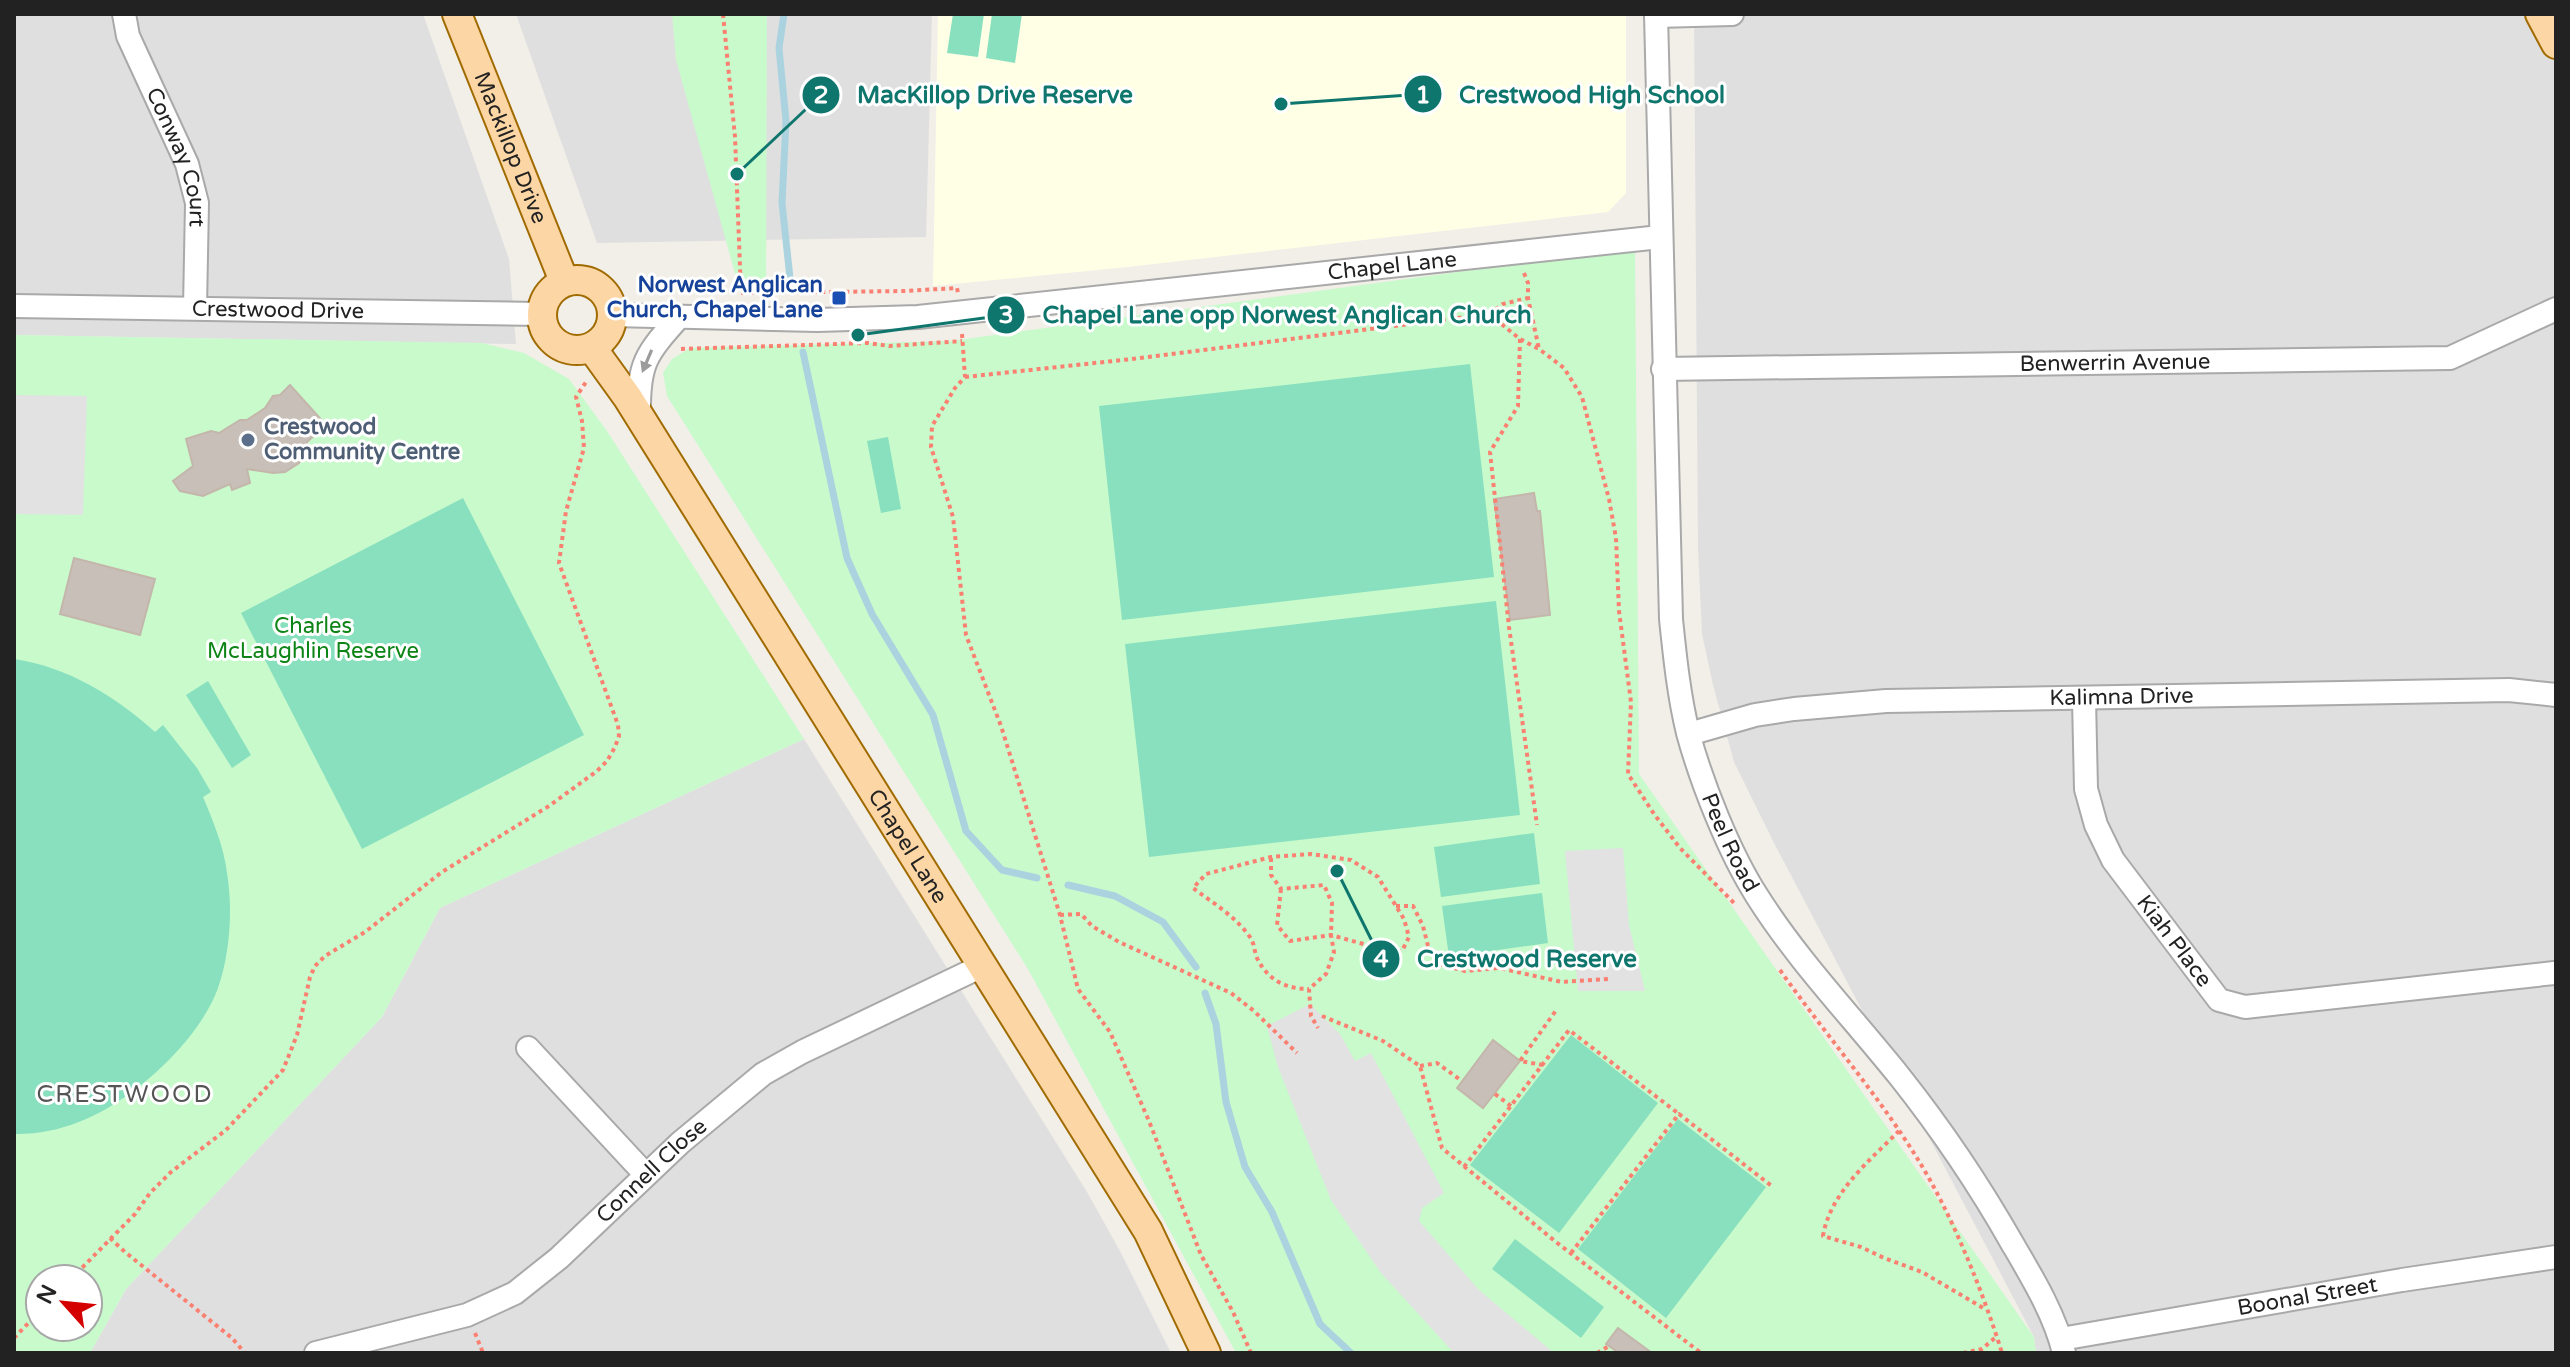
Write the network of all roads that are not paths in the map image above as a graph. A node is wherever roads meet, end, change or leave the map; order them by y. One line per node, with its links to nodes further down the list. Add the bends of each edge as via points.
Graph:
1 (124, 14): 10 (street, Conway Court, via 128,36 187,164 197,203)
2 (457, 14): 8 (main road, Mackillop Drive)
3 (1732, 14): 5 (street)
4 (2540, 14): 6 (main road)
5 (1656, 15): 7 (street)
6 (2556, 44)
7 (1660, 237): 14 (street, Chapel Lane, via 960,313 817,320); 16 (street, Peel Road)
8 (564, 281): 12 (main road, via 545,299); 13 (main road, via 598,287)
9 (14, 306): 10 (street, Crestwood Drive)
10 (195, 308): 12 (street, Crestwood Drive)
11 (2556, 309): 16 (street, Benwerrin Avenue, via 2450,358)
12 (541, 314): 15 (main road, via 557,345)
13 (613, 315): 14 (street, Chapel Lane); 15 (main road)
14 (679, 317): 17 (street, one-way to 17, via 650,350 638,394)
15 (598, 356): 17 (main road, Chapel Lane)
16 (1663, 369): 20 (street, Peel Road, via 1671,619)
17 (639, 415): 21 (main road, Chapel Lane)
18 (2556, 695): 19 (street, Kalimna Drive, via 2509,690)
19 (2084, 699): 20 (street, Kalimna Drive, via 1837,704 1755,715); 22 (street, Kiah Place, via 2086,789 2096,825 2113,860 2219,1000 2245,1007)
20 (1689, 734): 26 (street, Peel Road, via 1756,894 1794,949 1948,1139 2025,1266)
21 (984, 965): 24 (street, Connell Close, via 763,1074); 28 (main road, Chapel Lane, via 1148,1231)
22 (2554, 973)
23 (528, 1048): 24 (street)
24 (646, 1175): 27 (street, Connell Close, via 515,1293 467,1315)
25 (2556, 1257): 26 (street, Boonal Street, via 2402,1280)
26 (2062, 1346)
27 (316, 1353)
28 (1206, 1353)

